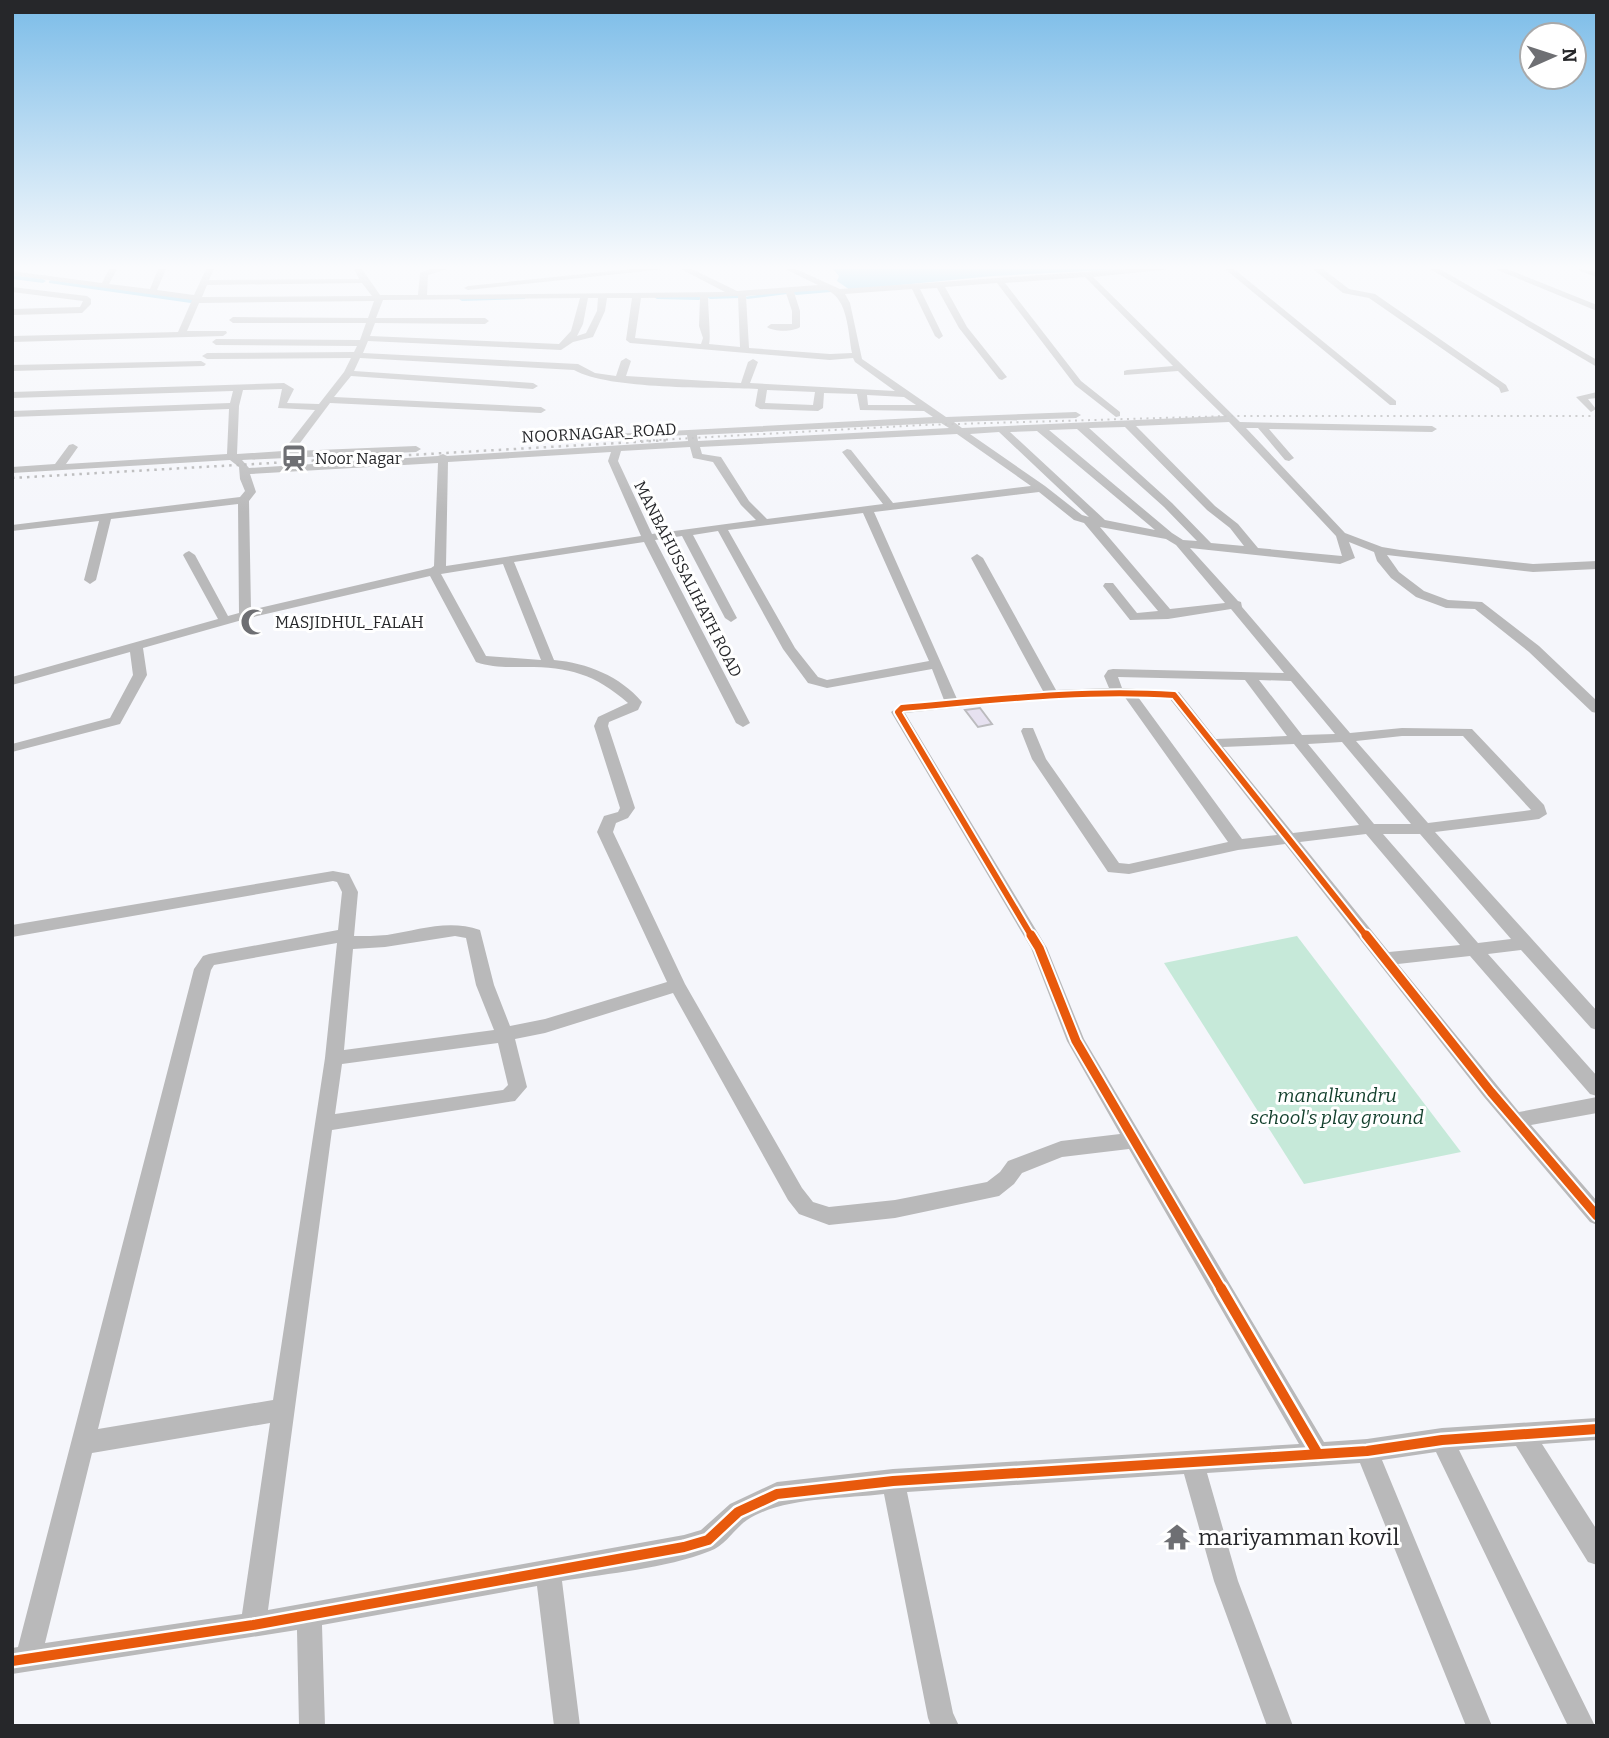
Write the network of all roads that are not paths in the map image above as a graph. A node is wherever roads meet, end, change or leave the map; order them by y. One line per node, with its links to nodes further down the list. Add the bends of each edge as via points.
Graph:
1 (211, 350): 21 (street)
2 (359, 350): 12 (street)
3 (736, 350): 11 (street)
4 (854, 350): 13 (street)
5 (981, 350): 26 (street)
6 (1053, 350): 49 (street, via 1078,383)
7 (1162, 350): 20 (street)
8 (1328, 350): 41 (street)
9 (1450, 350): 36 (street)
10 (1573, 350): 16 (street)
11 (745, 351): 13 (street)
12 (357, 355): 21 (street); 22 (street); 27 (street, via 578,368 593,376)
13 (855, 355): 38 (street)
14 (626, 360): 27 (street)
15 (753, 362): 29 (street)
16 (1597, 364)
17 (146, 365): 19 (street); 21 (street); 24 (street)
18 (12, 368): 19 (street)
19 (36, 368): 25 (street)
20 (1180, 368): 23 (street); 47 (street)
21 (195, 373): 33 (street); 37 (street)
22 (348, 373): 31 (street); 42 (street)
23 (1127, 373)
24 (139, 374)
25 (29, 377)
26 (1002, 377)
27 (620, 379): 29 (street)
28 (132, 383): 37 (street)
29 (745, 385): 32 (street)
30 (22, 386): 39 (street)
31 (533, 386)
32 (763, 386): 34 (street); 34 (street, via 760,406 818,408)
33 (239, 388): 42 (street, via 286,387 281,406); 43 (street)
34 (820, 388): 35 (street)
35 (862, 391): 38 (street); 44 (street, via 863,408)
36 (1504, 391)
37 (125, 392): 39 (street)
38 (905, 394): 44 (street)
39 (13, 395)
40 (1597, 395): 45 (street, via 1581,397)
41 (1393, 403)
42 (326, 404): 46 (street); 65 (street)
43 (234, 406): 48 (street); 68 (street)
44 (924, 408): 50 (street)
45 (1591, 409)
46 (541, 410)
47 (1222, 410): 49 (street); 51 (street)
48 (12, 414)
49 (1116, 414): 50 (street)
50 (939, 419): 58 (street); 59 (street)
51 (1234, 422): 52 (street, NOORNAGAR_ROAD); 54 (street, NOORNAGAR_ROAD); 61 (street)
52 (1127, 423): 53 (street, NOORNAGAR_ROAD); 87 (street)
53 (1079, 425): 55 (street, NOORNAGAR_ROAD); 85 (street)
54 (1260, 425): 57 (street, NOORNAGAR_ROAD); 60 (street)
55 (1040, 428): 56 (street, NOORNAGAR_ROAD); 84 (street)
56 (1001, 429): 58 (street, NOORNAGAR_ROAD); 78 (street)
57 (1433, 429)
58 (955, 430): 59 (street, NOORNAGAR_ROAD); 71 (street)
59 (693, 438): 63 (street, NOORNAGAR_ROAD); 65 (street); 76 (street, via 697,456 717,458 745,503)
60 (1276, 443): 61 (street); 67 (street)
61 (1255, 445): 82 (street)
62 (73, 447): 69 (street)
63 (617, 448): 66 (street, NOORNAGAR_ROAD); 83 (street, MANBAHUSSALIHATH ROAD, via 613,461)
64 (846, 452): 73 (street)
65 (286, 454): 68 (street)
66 (443, 457): 68 (street, NOORNAGAR_ROAD); 92 (street, via 440,567)
67 (1289, 458)
68 (240, 464): 69 (street); 72 (street, via 251,492)
69 (58, 468): 70 (street)
70 (12, 470)
71 (1041, 488): 73 (street); 77 (street, via 1070,514)
72 (243, 500): 75 (street); 96 (street)
73 (890, 506): 74 (street)
74 (867, 509): 76 (street); 102 (street)
75 (106, 517): 79 (street); 93 (street)
76 (763, 522): 80 (street)
77 (1089, 522): 78 (street); 97 (street)
78 (1103, 524): 84 (street)
79 (12, 527)
80 (721, 527): 81 (street); 102 (street, via 789,649 813,680 827,684)
81 (686, 532): 83 (street); 98 (street)
82 (1341, 535): 86 (street); 87 (street, via 1349,558)
83 (650, 539): 90 (street); 110 (street, MANBAHUSSALIHATH ROAD)
84 (1175, 539): 85 (street); 95 (street)
85 (1209, 547): 87 (street)
86 (1379, 550): 91 (street, via 1533,568); 109 (street, via 1395,575 1420,594 1446,604 1478,605 1534,649)
87 (1255, 552)
88 (190, 555): 99 (street)
89 (977, 558): 107 (street)
90 (508, 561): 92 (street); 101 (street)
91 (1597, 565)
92 (434, 572): 96 (street); 101 (street, via 481,659)
93 (90, 580)
94 (1110, 586): 97 (street, via 1134,617)
95 (1237, 605): 97 (street); 104 (street)
96 (245, 615): 99 (street)
97 (1168, 615)
98 (731, 618)
99 (225, 621): 100 (street)
100 (136, 645): 105 (street); 115 (street, via 139,675 115,720)
101 (549, 664): 125 (street, via 583,667 635,702 603,720 601,726 628,808 609,820 605,832)
102 (937, 664): 108 (street)
103 (1250, 677): 104 (street); 106 (street, via 1113,673); 113 (street)
104 (1294, 677): 112 (street)
105 (12, 681)
106 (1123, 692): 107 (street); 114 (street, via 1174,695); 119 (street)
107 (1052, 694): 108 (street)
108 (952, 704): 133 (street, via 898,712 1039,948 1076,1041)
109 (1597, 709)
110 (743, 723)
111 (1028, 731): 119 (street, via 1039,759 1114,869)
112 (1346, 738): 113 (street); 117 (street); 117 (street, via 1467,732 1539,810 1531,816)
113 (1296, 739): 114 (street); 116 (street)
114 (1212, 743): 118 (street)
115 (12, 748)
116 (1368, 829): 117 (street); 118 (street); 123 (street)
117 (1423, 829): 122 (street)
118 (1288, 840): 119 (street); 124 (street)
119 (1238, 845)
120 (12, 932): 121 (street, via 333,876 343,878 349,892)
121 (345, 939): 127 (street, via 467,930 474,934 485,985); 128 (street); 139 (street, via 209,960 203,969)
122 (1525, 944): 123 (street); 126 (street)
123 (1473, 950): 124 (street); 129 (street)
124 (1383, 959): 131 (street)
125 (677, 985): 127 (street); 133 (street, via 795,1194 816,1213 828,1216 895,1209 992,1189 1015,1167 1061,1149)
126 (1597, 1023)
127 (505, 1034): 128 (street); 132 (street, via 518,1087 508,1096)
128 (334, 1058): 132 (street)
129 (1597, 1089)
130 (1597, 1105): 131 (street)
131 (1516, 1120): 134 (street)
132 (324, 1123): 135 (street)
133 (1133, 1140): 141 (street)
134 (1593, 1207)
135 (284, 1409): 139 (street); 147 (street)
136 (1597, 1429): 137 (street)
137 (1521, 1434): 138 (street); 144 (street)
138 (1442, 1440): 140 (street); 154 (street)
139 (83, 1443): 148 (street)
140 (1367, 1451): 141 (street); 153 (street)
141 (1318, 1454): 142 (street)
142 (1192, 1462): 143 (street); 152 (street, via 1226,1581)
143 (893, 1481): 145 (street, via 777,1494 738,1512 708,1540); 151 (street)
144 (1597, 1553)
145 (548, 1570): 146 (street); 150 (street)
146 (309, 1615): 147 (street); 149 (street)
147 (253, 1625): 148 (street)
148 (20, 1660)
149 (312, 1726)
150 (567, 1726)
151 (946, 1726)
152 (1280, 1726)
153 (1479, 1726)
154 (1582, 1726)

